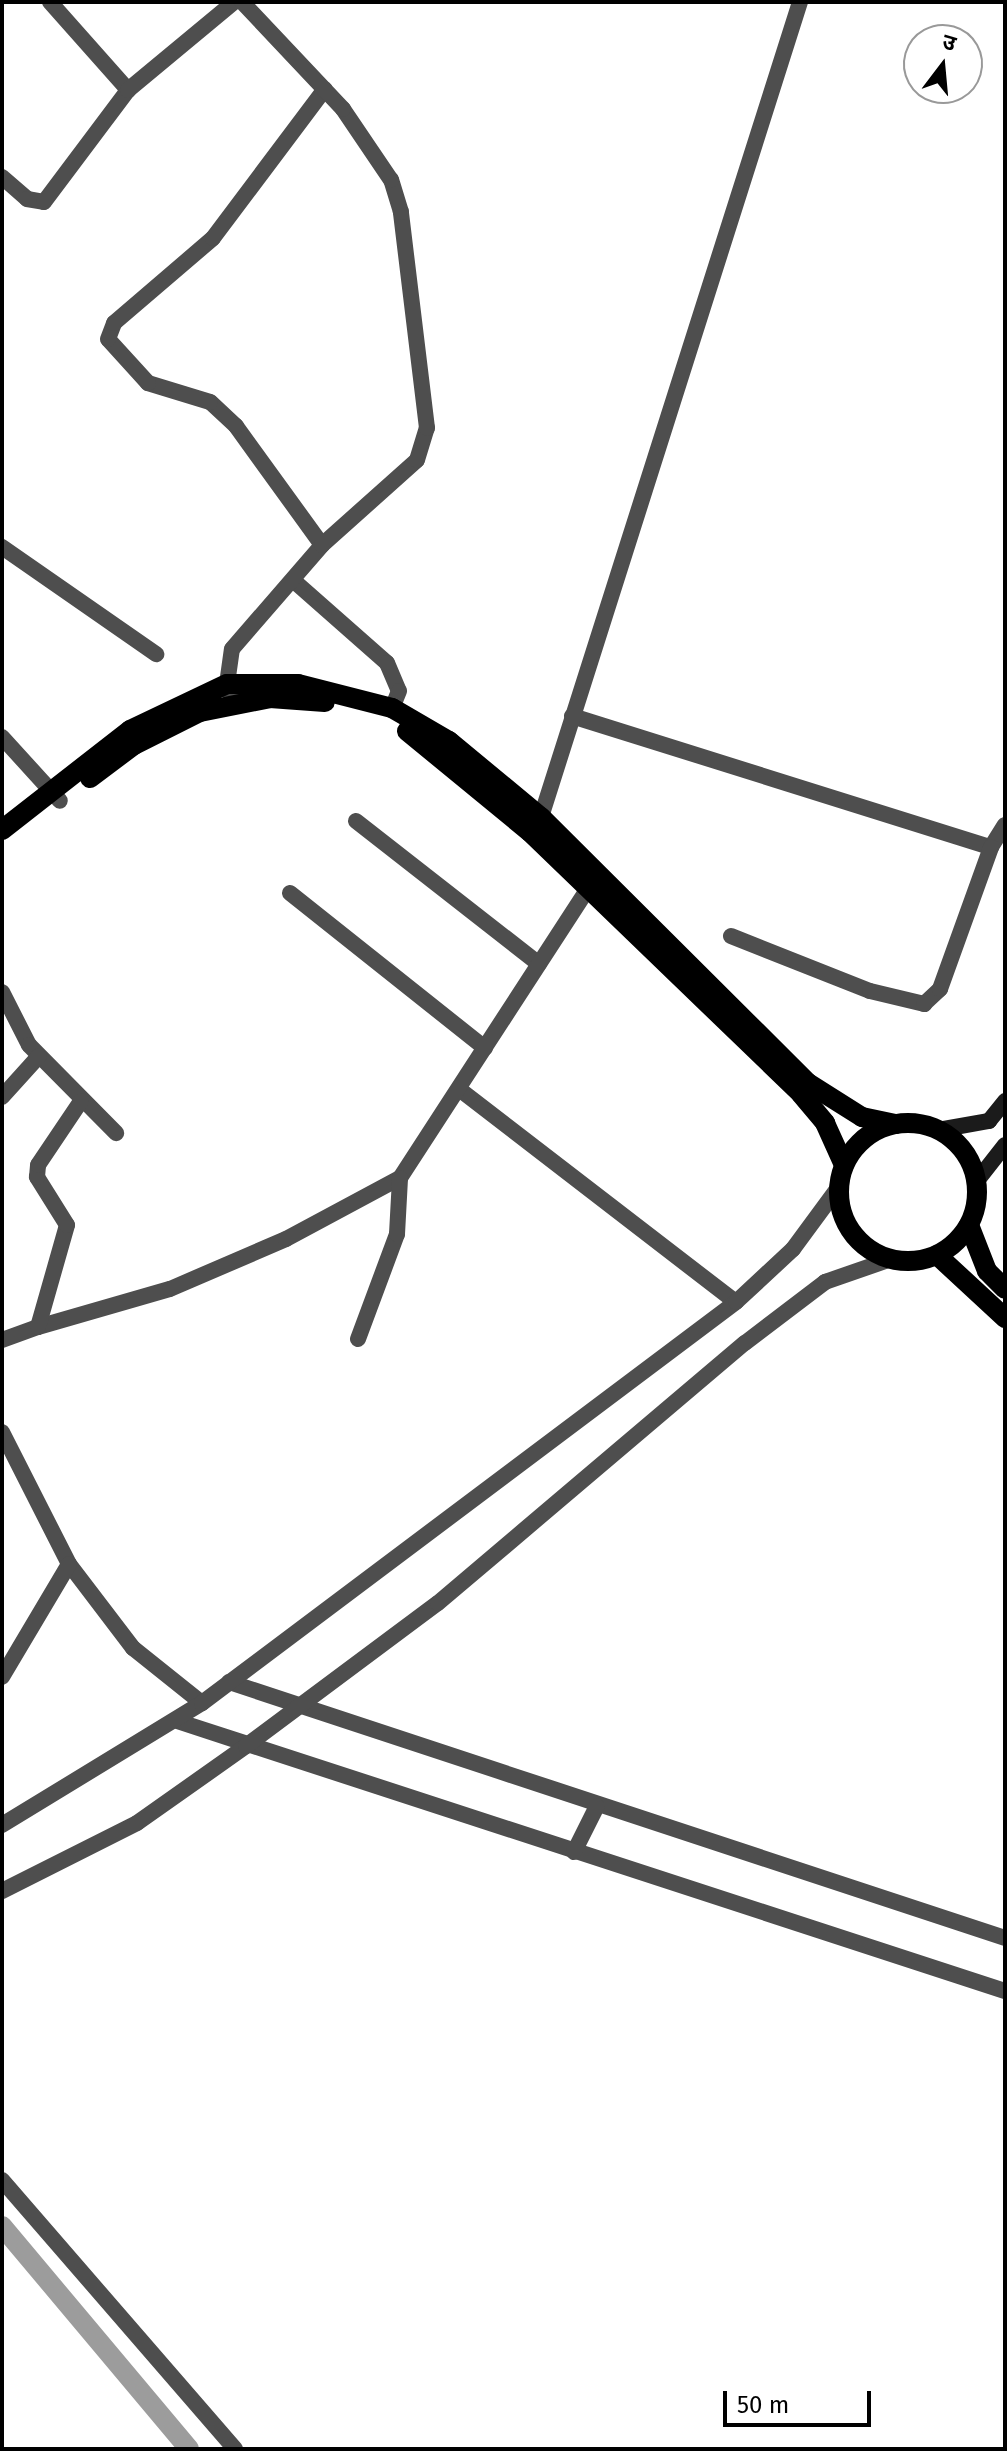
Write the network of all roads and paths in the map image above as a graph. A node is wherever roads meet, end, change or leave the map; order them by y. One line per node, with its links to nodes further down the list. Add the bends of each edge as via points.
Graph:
1 (50, 2): 6 (street)
2 (234, 2): 6 (street)
3 (242, 2): 5 (street)
4 (800, 2): 14 (street)
5 (325, 89): 8 (street, via 376,153 401,212 427,428 417,460); 8 (street, via 213,238 114,323 108,339 148,383 210,402 236,426)
6 (128, 90): 7 (street, via 44,202 27,199)
7 (2, 177)
8 (322, 545): 10 (street)
9 (2, 547): 11 (street)
10 (294, 581): 12 (street, via 232,649); 13 (street, via 387,663 399,691)
11 (156, 654)
12 (230, 693): 13 (main road, via 298,684); 16 (main road, via 163,728); 23 (main road, via 343,705 405,730 479,785)
13 (392, 708): 17 (main road, via 449,741)
14 (572, 716): 17 (street); 22 (street)
15 (2, 737): 16 (street)
16 (55, 797): 20 (main road); 21 (main road)
17 (541, 817): 26 (main road)
18 (356, 821): 27 (street)
19 (1005, 825): 22 (street)
20 (2, 830)
21 (2, 846)
22 (991, 847): 25 (street, via 940,989 924,1004 870,991)
23 (588, 888): 26 (main road); 27 (street)
24 (290, 893): 29 (street)
25 (731, 936)
26 (668, 954): 35 (main road, via 808,1083 862,1117); 39 (main road, via 801,1094 825,1123)
27 (539, 964): 29 (street)
28 (2, 992): 30 (street)
29 (485, 1048): 31 (street)
30 (39, 1056): 32 (street); 33 (street)
31 (459, 1089): 40 (street); 47 (street)
32 (2, 1097)
33 (81, 1101): 37 (street); 49 (street, via 38,1165 37,1177 67,1225)
34 (1005, 1101): 36 (main road, via 989,1121)
35 (895, 1124): 36 (main road); 39 (main road, via 857,1145)
36 (938, 1130): 41 (main road, via 963,1152)
37 (116, 1133)
38 (1005, 1145): 41 (main road)
39 (844, 1165): 42 (main road)
40 (400, 1178): 49 (street, via 286,1239 170,1289); 50 (street, via 397,1234)
41 (976, 1182): 43 (main road)
42 (838, 1188): 45 (main road, via 841,1212 852,1233); 47 (street, via 793,1249)
43 (969, 1225): 44 (main road); 46 (main road, via 987,1271)
44 (937, 1255): 45 (main road); 48 (main road)
45 (891, 1259): 57 (street, via 825,1282 438,1603)
46 (1005, 1289)
47 (736, 1302): 55 (street)
48 (1005, 1318)
49 (38, 1327): 51 (street)
50 (358, 1339)
51 (2, 1340)
52 (2, 1432): 53 (street)
53 (69, 1564): 54 (street); 56 (street, via 133,1648)
54 (2, 1677)
55 (229, 1682): 56 (street); 57 (street)
56 (202, 1703): 58 (street)
57 (298, 1708): 59 (street); 60 (street)
58 (177, 1721): 59 (street); 61 (street)
59 (246, 1746): 62 (street); 63 (street, via 137,1823)
60 (597, 1806): 62 (street); 64 (street)
61 (2, 1825)
62 (574, 1852): 65 (street)
63 (2, 1891)
64 (1005, 1938)
65 (1005, 1991)
66 (2, 2180): 67 (street)
67 (235, 2449)

